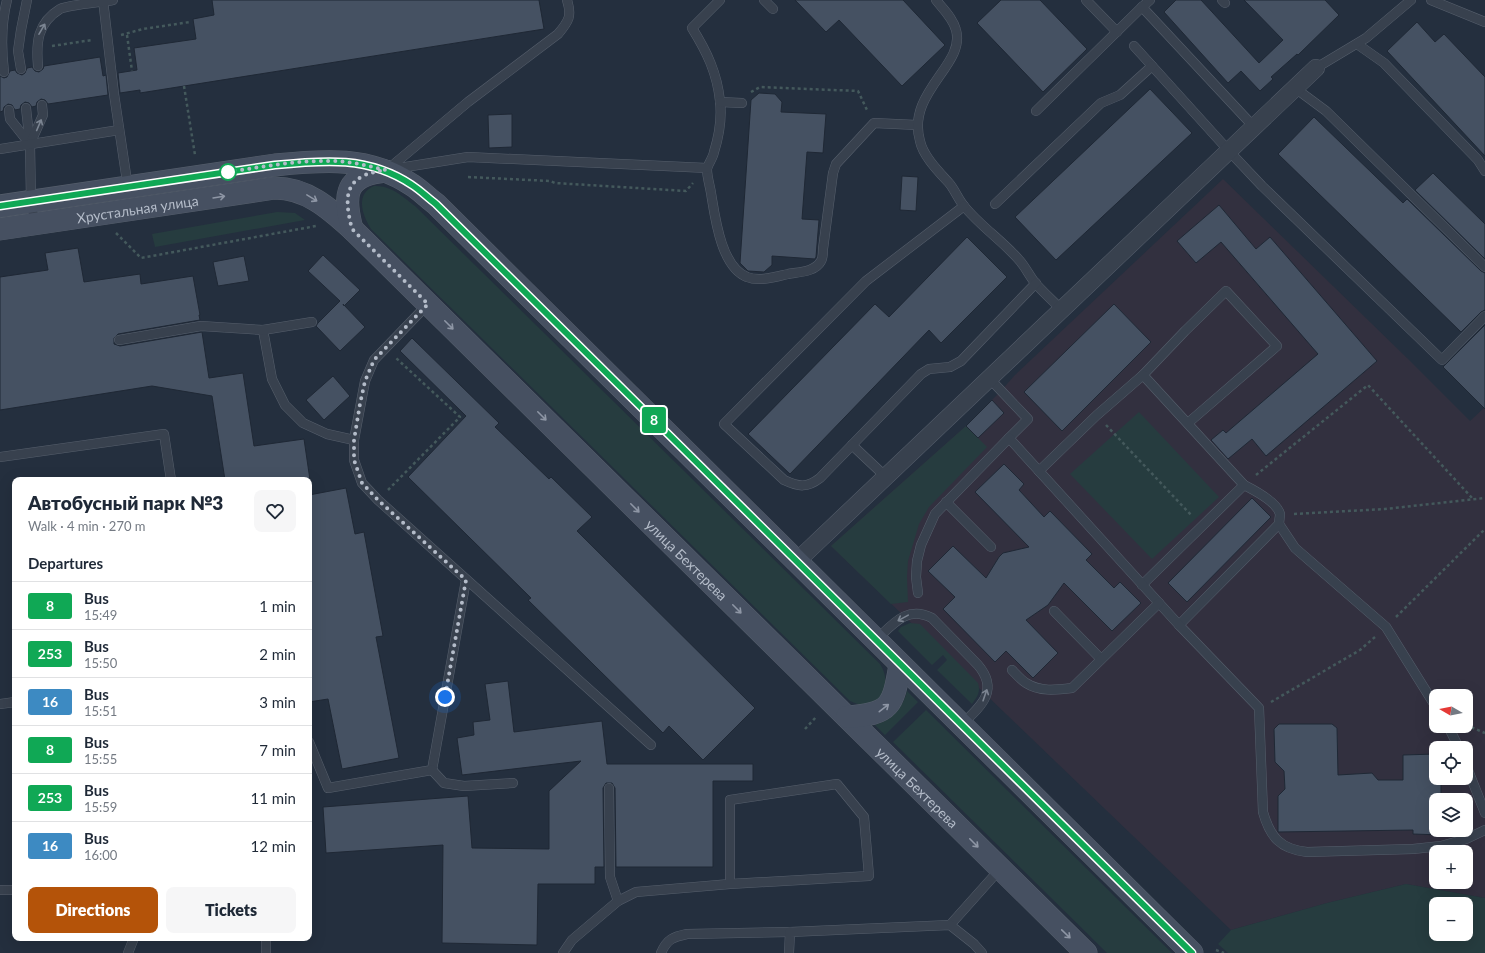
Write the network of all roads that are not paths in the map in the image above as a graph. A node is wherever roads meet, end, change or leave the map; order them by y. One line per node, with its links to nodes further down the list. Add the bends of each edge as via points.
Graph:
1 (7, 0): 25 (lane, via 3,17)
2 (27, 0): 16 (lane)
3 (33, 0): 16 (lane)
4 (113, 0): 13 (lane)
5 (567, 0): 40 (lane, via 570,15 558,34 468,102)
6 (720, 0): 27 (lane, via 692,28 706,51)
7 (764, 0): 15 (lane)
8 (936, 0): 33 (lane, via 951,18 957,43 952,56 921,106)
9 (1086, 0): 18 (lane)
10 (1150, 0): 14 (lane)
11 (1411, 0): 19 (lane)
12 (1430, 0): 17 (lane)
13 (103, 1): 21 (lane, one-way to 13, via 39,33 48,19 61,8); 35 (lane)
14 (1142, 7): 18 (lane); 34 (lane)
15 (773, 9)
16 (24, 12): 24 (lane, via 18,51)
17 (1485, 22)
18 (1117, 32): 32 (lane)
19 (1357, 44): 23 (lane); 41 (lane, via 1384,63 1478,160)
20 (1134, 46): 22 (lane)
21 (38, 66)
22 (1152, 66): 38 (lane); 45 (lane, via 1120,95 1101,103)
23 (1316, 68): 26 (street)
24 (21, 69)
25 (4, 72)
26 (1295, 88): 34 (street); 51 (lane, via 1326,111)
27 (720, 102): 28 (lane); 39 (lane, via 720,128 714,153)
28 (742, 103)
29 (42, 105): 36 (lane, one-way to 29, via 43,115)
30 (26, 108): 36 (lane)
31 (9, 110): 36 (lane, via 10,119)
32 (1036, 111)
33 (917, 125): 39 (lane, via 874,123 836,164 821,261 806,271 758,280 739,273 725,252 717,227); 47 (lane, via 920,142 932,164 953,188)
34 (1254, 127): 38 (street)
35 (119, 130): 36 (lane); 43 (lane)
36 (30, 144): 37 (lane); 44 (lane)
37 (0, 149)
38 (1228, 151): 54 (street); 55 (lane, via 1442,360)
39 (707, 168): 40 (lane, via 468,157)
40 (386, 170): 43 (street, Хрустальная улица, via 333,161 275,165); 50 (street, via 360,177 350,187 346,199); 73 (street, via 412,185 436,204)
41 (1485, 171)
42 (275, 188): 43 (street, Хрустальная улица, one-way to 42); 50 (street, улица Бехтерева, one-way to 50, via 303,193 323,204)
43 (129, 198): 44 (street, Хрустальная улица); 48 (street, Хрустальная улица)
44 (31, 201): 46 (street, Хрустальная улица); 48 (lane)
45 (995, 204)
46 (0, 206)
47 (964, 206): 52 (lane, via 1020,261); 64 (lane, via 866,281 724,424 784,480 798,485 808,485 816,481)
48 (35, 224): 49 (street, Хрустальная улица)
49 (0, 229)
50 (352, 229): 53 (street, улица Бехтерева)
51 (1485, 268)
52 (1036, 283): 54 (lane); 64 (lane, via 961,362 950,367 929,369 921,374)
53 (428, 304): 63 (lane, via 374,360 365,381); 87 (street, улица Бехтерева, one-way to 87)
54 (1062, 310): 60 (street)
55 (1485, 316)
56 (312, 322): 57 (lane)
57 (262, 330): 58 (lane, via 201,326); 63 (lane, via 272,379 285,405 304,423 327,434)
58 (119, 340)
59 (1143, 375): 61 (lane); 61 (lane, via 1226,291 1277,346); 66 (lane)
60 (989, 378): 62 (lane, via 1028,419); 68 (street)
61 (1188, 423): 69 (lane)
62 (1008, 438): 66 (lane); 70 (lane)
63 (354, 440): 74 (lane, via 354,460 362,483)
64 (852, 445): 68 (lane)
65 (0, 457): 67 (lane, via 164,434)
66 (1039, 471): 75 (lane)
67 (171, 477)
68 (886, 477): 73 (street)
69 (1244, 485): 71 (lane, via 1276,507); 75 (lane)
70 (946, 502): 72 (lane); 76 (lane, via 935,514 921,545 916,577)
71 (1280, 519): 79 (lane); 84 (lane, via 1296,548 1386,627)
72 (991, 547)
73 (796, 562): 80 (street)
74 (466, 580): 89 (lane); 91 (lane)
75 (1142, 585): 77 (lane)
76 (918, 593)
77 (1159, 603): 79 (lane); 81 (lane)
78 (1054, 611): 81 (lane)
79 (1179, 625): 96 (lane, via 1259,708 1263,812 1270,832 1283,845 1294,851 1307,852 1413,849 1441,846)
80 (876, 640): 82 (street); 88 (lane, one-way to 80, via 983,701 988,683 985,673 932,618 912,613 904,616)
81 (1102, 659): 83 (lane, via 1072,688 1053,691 1026,683)
82 (900, 665): 87 (street, one-way to 82, via 868,716 888,705 895,693); 88 (street)
83 (1012, 670)
84 (1429, 696)
85 (12, 702): 86 (lane)
86 (0, 704)
87 (847, 717): 97 (street, улица Бехтерева, one-way to 97)
88 (961, 725): 113 (street)
89 (651, 745)
90 (312, 749): 91 (lane, via 328,788)
91 (432, 770): 92 (lane, via 444,783 464,786)
92 (513, 783)
93 (1473, 783): 95 (lane)
94 (609, 788): 101 (lane, via 610,877)
95 (1485, 813)
96 (1485, 830)
97 (1000, 869): 102 (lane); 112 (street, улица Бехтерева, one-way to 112)
98 (730, 884): 98 (lane, via 869,876 864,817 837,784 730,800); 101 (lane, via 636,892)
99 (0, 890): 100 (lane)
100 (12, 890)
101 (618, 901): 108 (lane, via 572,940)
102 (950, 925): 103 (lane); 111 (lane)
103 (790, 932): 109 (lane, via 687,934 674,937); 110 (lane)
104 (133, 941): 106 (lane)
105 (266, 941): 107 (lane)
106 (128, 953)
107 (266, 953)
108 (562, 953)
109 (661, 953)
110 (789, 953)
111 (982, 953)
112 (1086, 953)
113 (1192, 953)

